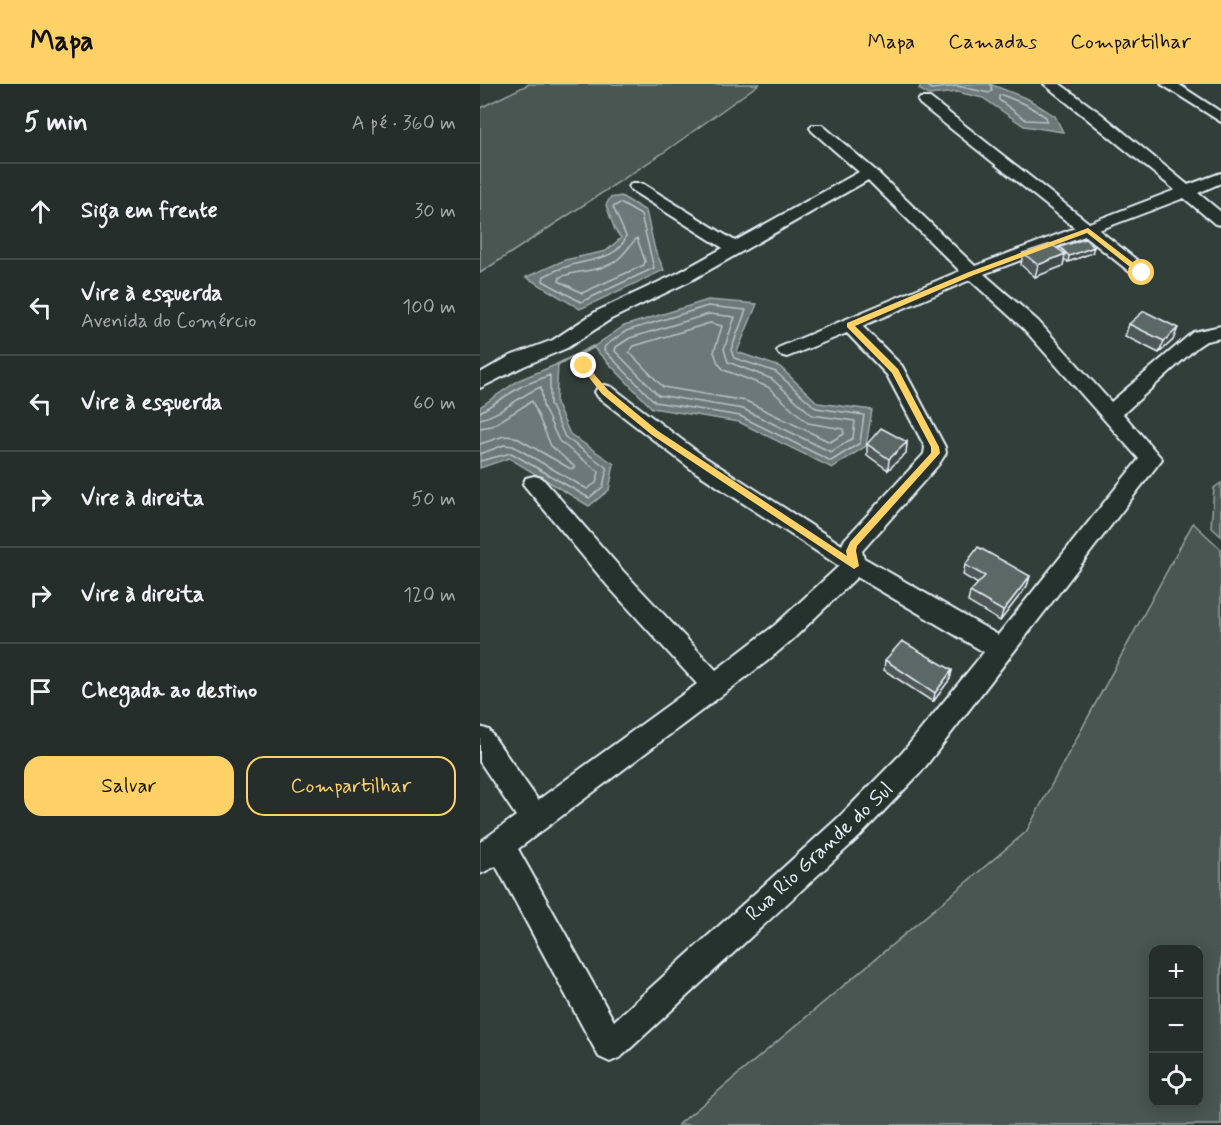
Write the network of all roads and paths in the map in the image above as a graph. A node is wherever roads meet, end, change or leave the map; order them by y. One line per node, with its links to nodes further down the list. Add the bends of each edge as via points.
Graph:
1 (1051, 84): 9 (street)
2 (1168, 84): 4 (street)
3 (926, 101): 11 (street)
4 (1221, 118)
5 (817, 128): 6 (street)
6 (869, 173): 12 (street); 13 (street)
7 (1221, 178): 9 (street)
8 (637, 187): 12 (street)
9 (1187, 192): 10 (street); 11 (street)
10 (1221, 220)
11 (1088, 230): 13 (street); 14 (street)
12 (734, 248): 19 (street, via 604,315 560,344)
13 (972, 273): 15 (street); 21 (street, via 1031,325)
14 (1142, 273)
15 (850, 325): 17 (street); 23 (street, via 895,371 935,447 935,453 853,545)
16 (1221, 332): 21 (street, via 1200,336)
17 (787, 351)
18 (572, 359): 20 (path, via 590,372)
19 (480, 381)
20 (605, 392): 23 (street, via 683,453)
21 (1111, 413): 24 (street, Rua Rio Grande do Sul, via 1150,459)
22 (534, 484): 25 (street)
23 (854, 566): 24 (street); 25 (street, via 784,632)
24 (1001, 649): 28 (street, Rua Rio Grande do Sul, via 942,726 880,796 610,1046)
25 (715, 686): 27 (street)
26 (480, 739): 27 (street)
27 (535, 819): 28 (street)
28 (490, 852)

